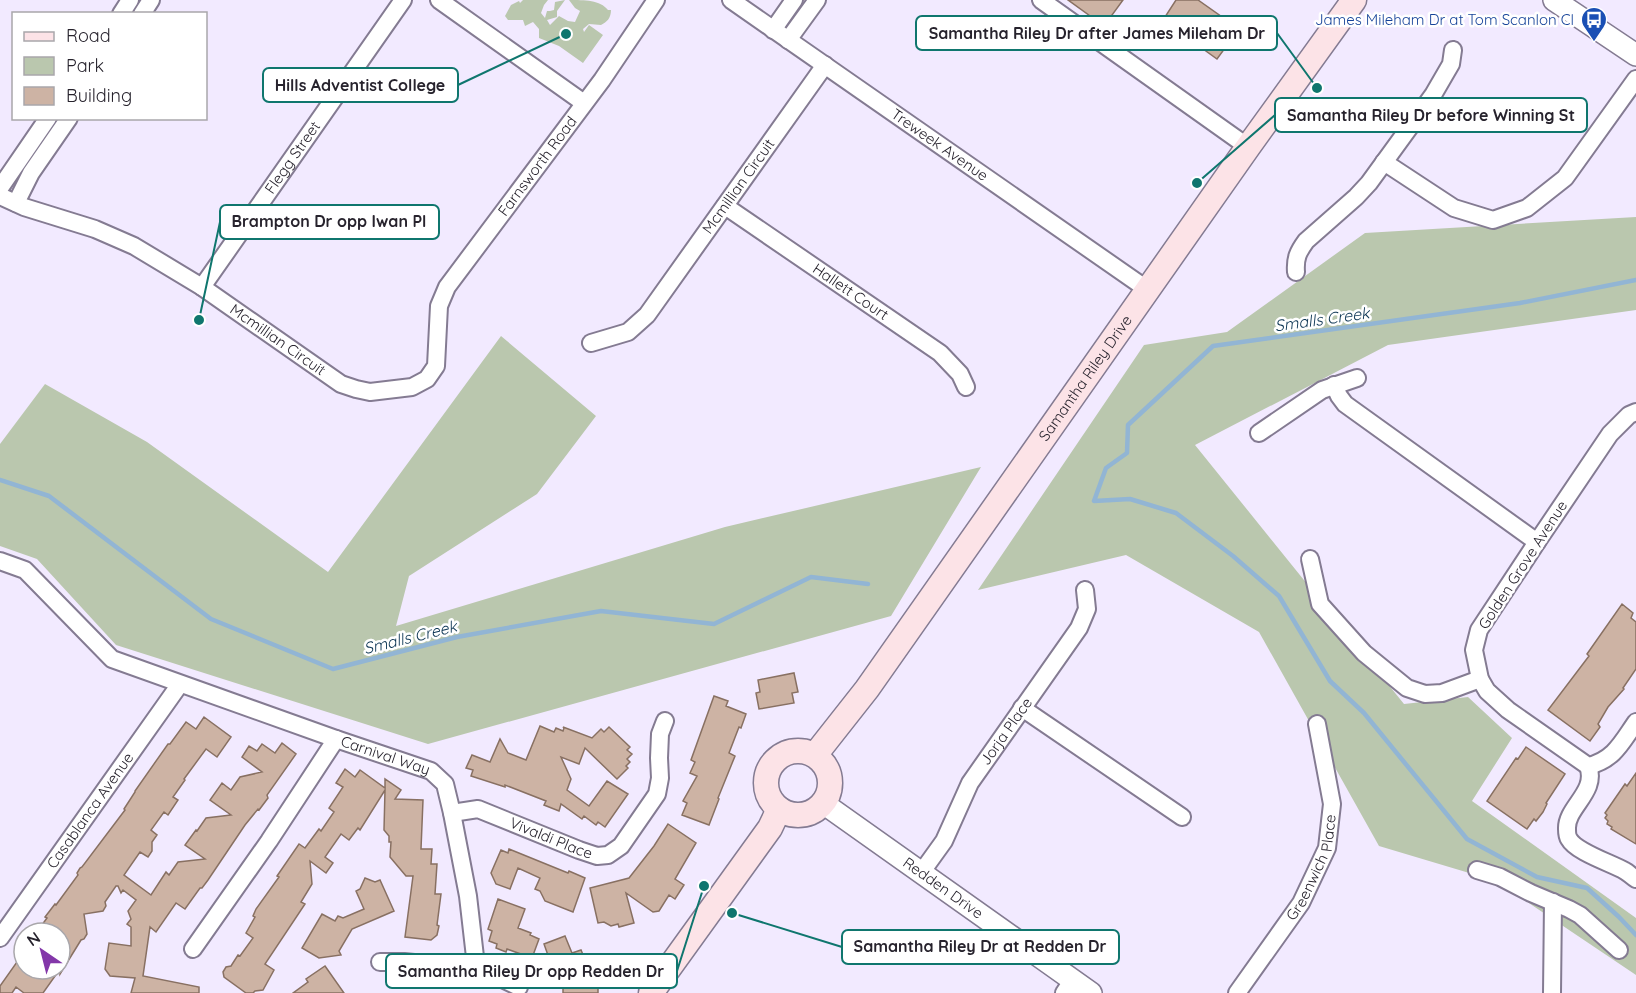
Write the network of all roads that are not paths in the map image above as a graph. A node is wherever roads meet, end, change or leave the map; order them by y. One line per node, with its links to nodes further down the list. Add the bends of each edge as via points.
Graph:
1 (403, 0): 24 (street, Flegg Street)
2 (439, 0): 16 (street)
3 (656, 0): 16 (street, Farnsworth Road)
4 (731, 0): 10 (street, Treweek Avenue)
5 (794, 0): 10 (street)
6 (817, 0): 11 (street)
7 (1041, 0): 19 (street)
8 (1354, 0): 19 (main road, Samantha Riley Drive)
9 (1554, 0): 13 (street)
10 (773, 30): 11 (street, Treweek Avenue)
11 (788, 40): 14 (street, Treweek Avenue)
12 (1453, 50): 20 (street, via 1451,64 1433,95)
13 (1636, 55)
14 (825, 65): 22 (street, Mcmillian Circuit); 25 (street, Treweek Avenue)
15 (1636, 79): 20 (street, via 1565,178 1527,208 1493,220 1454,208)
16 (584, 103): 26 (street, Farnsworth Road, via 447,287 439,306)
17 (47, 120): 21 (street)
18 (68, 120): 21 (street, via 32,173)
19 (1248, 147): 25 (main road, Samantha Riley Drive)
20 (1384, 162): 23 (street, via 1356,197 1300,248)
21 (4, 198): 24 (street, Mcmillian Circuit, via 115,237)
22 (725, 206): 27 (street, Mcmillian Circuit, via 647,315 627,332); 30 (street, Hallett Court, via 940,353 960,374)
23 (1296, 272)
24 (202, 287): 26 (street, Mcmillian Circuit, via 334,379 356,389 370,392 421,383 436,366)
25 (1148, 290): 44 (main road, Samantha Riley Drive, via 867,689)
26 (438, 340)
27 (591, 343)
28 (1357, 378): 29 (street)
29 (1334, 385): 32 (street); 33 (street, via 1345,404)
30 (966, 387)
31 (1636, 412): 33 (street, Golden Grove Avenue, via 1610,434)
32 (1259, 433)
33 (1537, 542): 37 (street, Golden Grove Avenue, via 1479,630 1474,651)
34 (1310, 559): 37 (street, via 1320,604 1364,653 1407,688 1425,694 1442,693)
35 (0, 561): 38 (street, Carnival Way, via 26,570 112,659)
36 (1085, 590): 39 (street, Jorja Place, via 1087,609 1079,628)
37 (1480, 679): 45 (street, Golden Grove Avenue, via 1508,710)
38 (180, 684): 43 (street, Carnival Way); 54 (street, Casablanca Avenue)
39 (1022, 708): 49 (street); 51 (street, Jorja Place, via 970,783 944,841)
40 (665, 721): 48 (street, Vivaldi Place, via 660,734 657,794 621,846 608,855 579,850 478,809)
41 (1636, 722): 45 (street, via 1602,763)
42 (1317, 724): 63 (street, Greenwich Place, via 1332,804 1327,848 1300,903)
43 (336, 739): 48 (street, Carnival Way, via 431,771 445,784); 55 (street)
44 (814, 755): 46 (main road, via 830,775 829,793); 47 (main road, via 786,753 771,765 767,793)
45 (1588, 766): 52 (street, via 1589,785 1566,827 1569,838 1583,851)
46 (823, 803): 47 (main road, via 804,815); 51 (street, Redden Drive)
47 (779, 809): 61 (main road, via 770,828)
48 (452, 813): 58 (street, Carnival Way, via 468,896)
49 (1182, 817)
50 (1477, 870): 53 (street)
51 (921, 873): 60 (street, Redden Drive)
52 (1636, 879)
53 (1552, 902): 56 (street, via 1580,915); 64 (street)
54 (0, 938)
55 (193, 949)
56 (1619, 950)
57 (380, 962): 58 (street)
58 (475, 969): 59 (street)
59 (519, 987)
60 (1068, 987): 62 (street, Redden Drive)
61 (651, 993)
62 (1091, 993)
63 (1237, 993)
64 (1552, 993)

